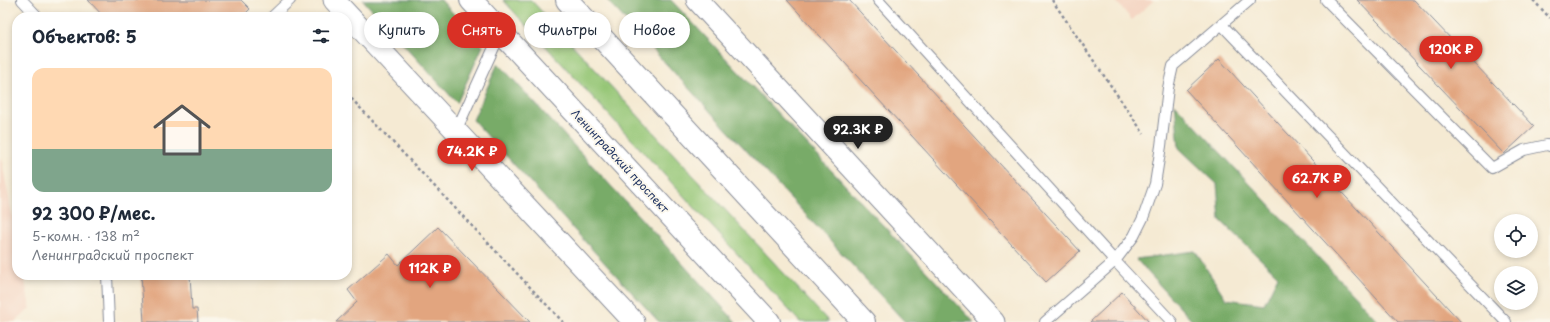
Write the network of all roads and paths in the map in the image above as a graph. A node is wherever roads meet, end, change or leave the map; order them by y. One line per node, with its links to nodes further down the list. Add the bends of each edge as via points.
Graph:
1 (22, 0): 12 (lane)
2 (290, 0): 13 (lane)
3 (334, 0): 14 (street)
4 (471, 0): 15 (main road, Ленинградский проспект)
5 (566, 0): 31 (main road)
6 (696, 0): 32 (street)
7 (878, 0): 25 (lane)
8 (1052, 0): 24 (path)
9 (1250, 0): 18 (lane)
10 (1326, 0): 23 (lane, via 1492,168 1524,150)
11 (1533, 0): 16 (path)
12 (33, 12)
13 (277, 12)
14 (345, 12)
15 (483, 12)
16 (1550, 18)
17 (352, 19): 22 (street)
18 (1222, 25): 24 (lane, via 1173,66); 35 (lane)
19 (516, 47): 30 (main road, Ленинградский проспект)
20 (495, 48): 22 (lane)
21 (352, 99): 28 (path)
22 (456, 131): 29 (street)
23 (1550, 146)
24 (1160, 155): 25 (lane, via 1155,184 1143,218 1134,236)
25 (1115, 261): 33 (lane); 34 (lane)
26 (107, 280): 27 (lane)
27 (109, 322)
28 (563, 322)
29 (634, 322)
30 (769, 322)
31 (864, 322)
32 (994, 322)
33 (1044, 322)
34 (1172, 322)
35 (1506, 322)

